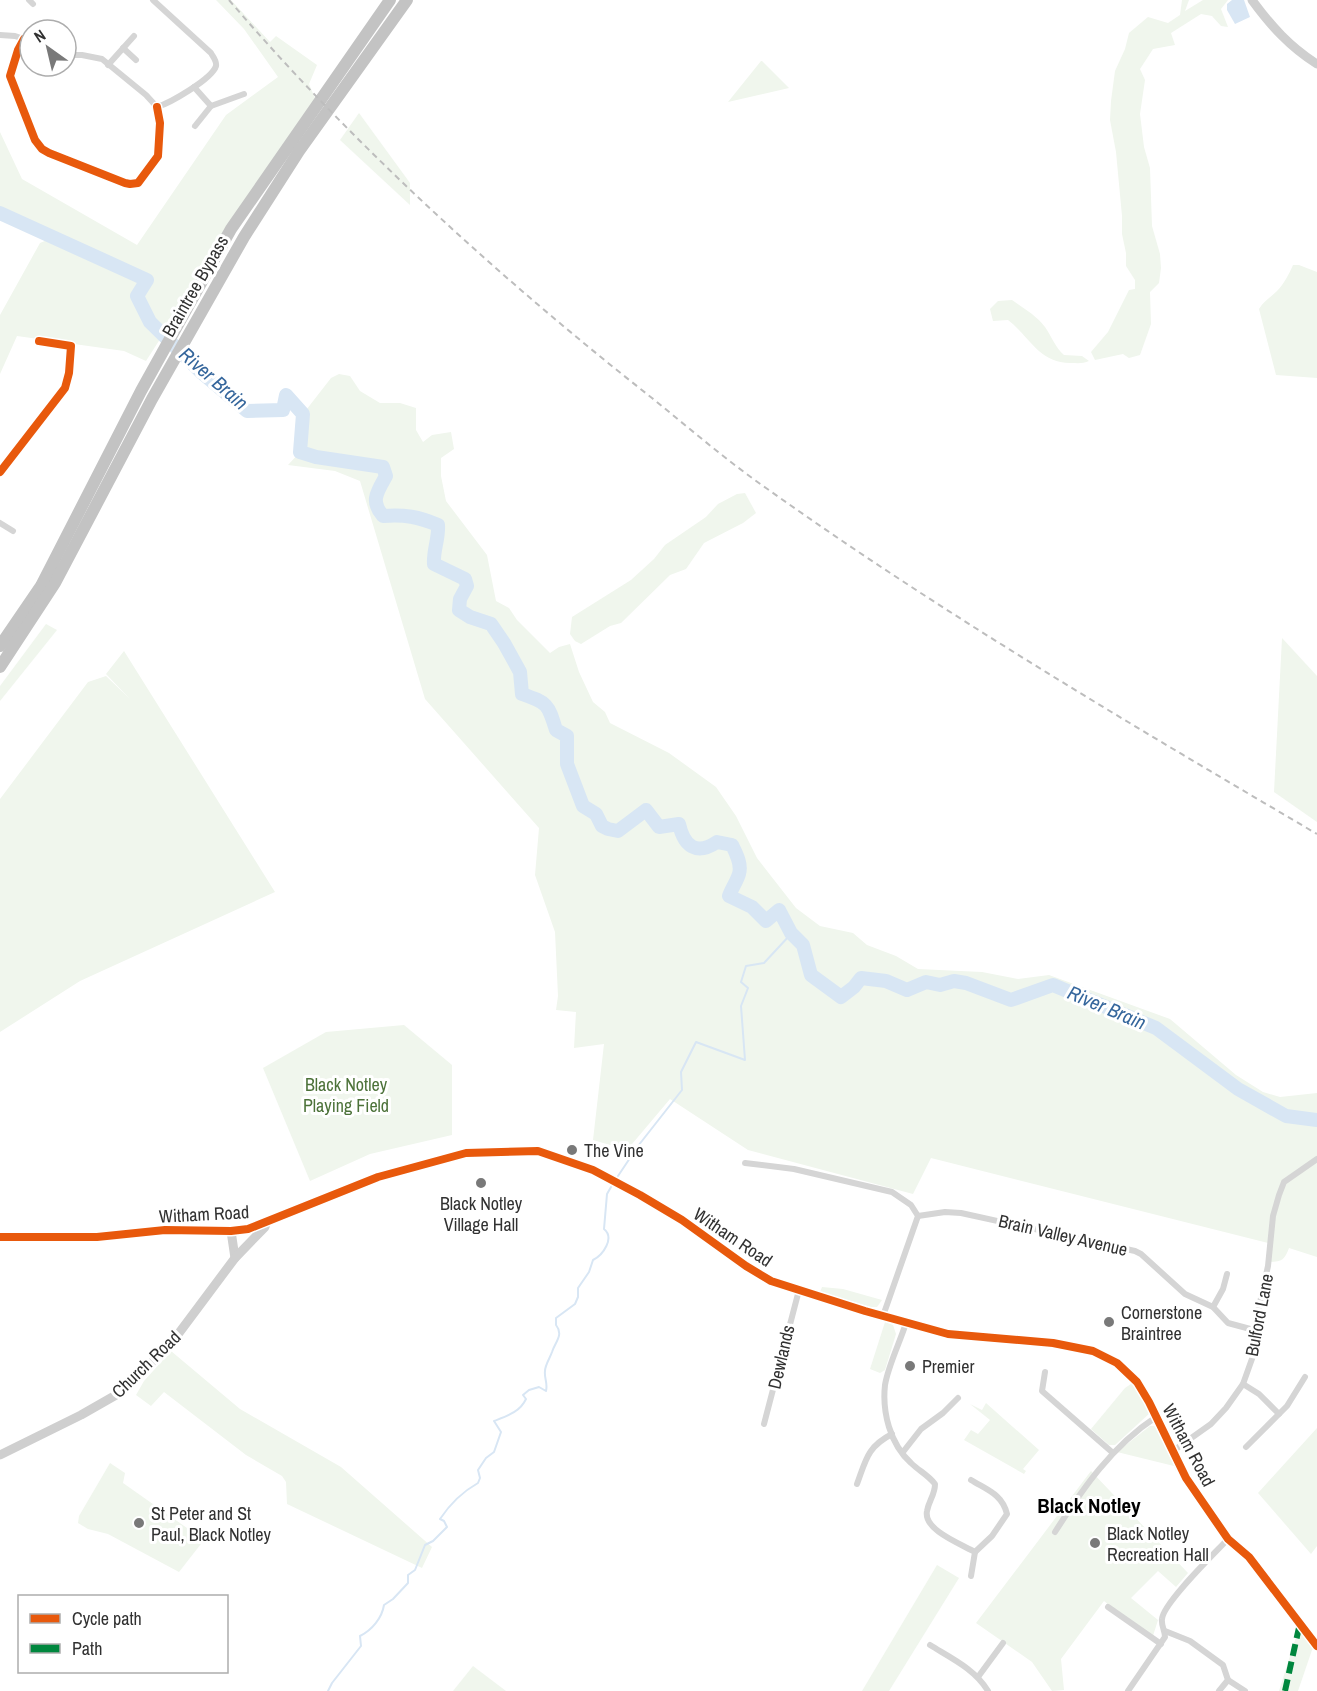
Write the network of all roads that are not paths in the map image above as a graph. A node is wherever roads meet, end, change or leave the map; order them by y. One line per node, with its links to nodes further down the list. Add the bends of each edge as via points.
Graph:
1 (153, 0): 14 (street, via 216,61 212,72)
2 (390, 0): 23 (highway, Braintree Bypass, via 231,230 152,371 41,586)
3 (407, 0): 24 (highway, Braintree Bypass, via 299,151 244,237 55,583)
4 (1252, 0): 13 (street, via 1280,35)
5 (0, 35): 7 (street)
6 (134, 36): 8 (street)
7 (18, 38)
8 (123, 48): 11 (street); 12 (street)
9 (18, 50): 17 (street, via 10,76 35,140 50,153 125,183 138,183 158,156)
10 (78, 56): 12 (street, via 102,59)
11 (136, 60)
12 (108, 64): 17 (street)
13 (1317, 64)
14 (194, 87): 16 (street); 17 (street, via 173,102)
15 (244, 94): 16 (street)
16 (211, 106): 18 (street)
17 (157, 107)
18 (195, 126)
19 (39, 341): 20 (street, via 71,346 69,373 64,388)
20 (0, 471)
21 (0, 523): 22 (street)
22 (13, 531)
23 (0, 646)
24 (0, 667)
25 (1317, 1159): 37 (street, Bulford Lane, via 1284,1182 1279,1195)
26 (745, 1162): 27 (street, via 892,1192 911,1205)
27 (918, 1216): 34 (street, Brain Valley Avenue, via 961,1213 1135,1251 1185,1293); 35 (street)
28 (266, 1223): 29 (street, Witham Road); 31 (street, Church Road); 33 (street, Witham Road, via 378,1177 466,1153 538,1151 593,1170 682,1220 771,1281)
29 (231, 1231): 30 (street, Witham Road); 31 (street)
30 (0, 1237)
31 (235, 1258): 50 (street, Church Road, via 176,1337 138,1377 81,1415)
32 (1227, 1274): 34 (street)
33 (799, 1290): 35 (street, Witham Road); 44 (street, Dewlands)
34 (1213, 1307): 37 (street, Brain Valley Avenue, via 1228,1323)
35 (883, 1316): 36 (street, Witham Road)
36 (906, 1323): 43 (street, Witham Road, via 948,1334 1053,1343 1093,1352 1126,1370 1143,1391); 45 (street, via 885,1384 885,1414)
37 (1254, 1330): 40 (street, Bulford Lane, via 1253,1356)
38 (1045, 1372): 49 (street, via 1042,1391)
39 (1305, 1377): 42 (street)
40 (1242, 1384): 42 (street); 47 (street, Bulford Lane, via 1211,1424)
41 (958, 1398): 48 (street, via 921,1429)
42 (1279, 1414): 46 (street)
43 (1156, 1417): 47 (street, Witham Road); 49 (street)
44 (764, 1424)
45 (892, 1434): 48 (street); 52 (street, via 869,1453)
46 (1246, 1447)
47 (1173, 1451): 54 (street, Witham Road, via 1186,1478)
48 (903, 1452): 55 (street, via 935,1484 927,1520 940,1533)
49 (1113, 1453): 53 (street)
50 (0, 1455)
51 (970, 1480): 55 (street, via 998,1497 1007,1514)
52 (857, 1484)
53 (1055, 1532)
54 (1228, 1539): 58 (street, via 1179,1591 1161,1620); 62 (street, Witham Road, via 1249,1557)
55 (975, 1552): 56 (street)
56 (971, 1576)
57 (1108, 1607): 60 (street)
58 (1165, 1631): 60 (street); 64 (street, via 1190,1641 1223,1665)
59 (1003, 1644): 63 (street)
60 (1161, 1644): 66 (street)
61 (930, 1645): 63 (street)
62 (1317, 1646)
63 (978, 1677): 65 (street)
64 (1228, 1680): 67 (street); 68 (street)
65 (988, 1691)
66 (1128, 1691)
67 (1219, 1691)
68 (1245, 1691)

